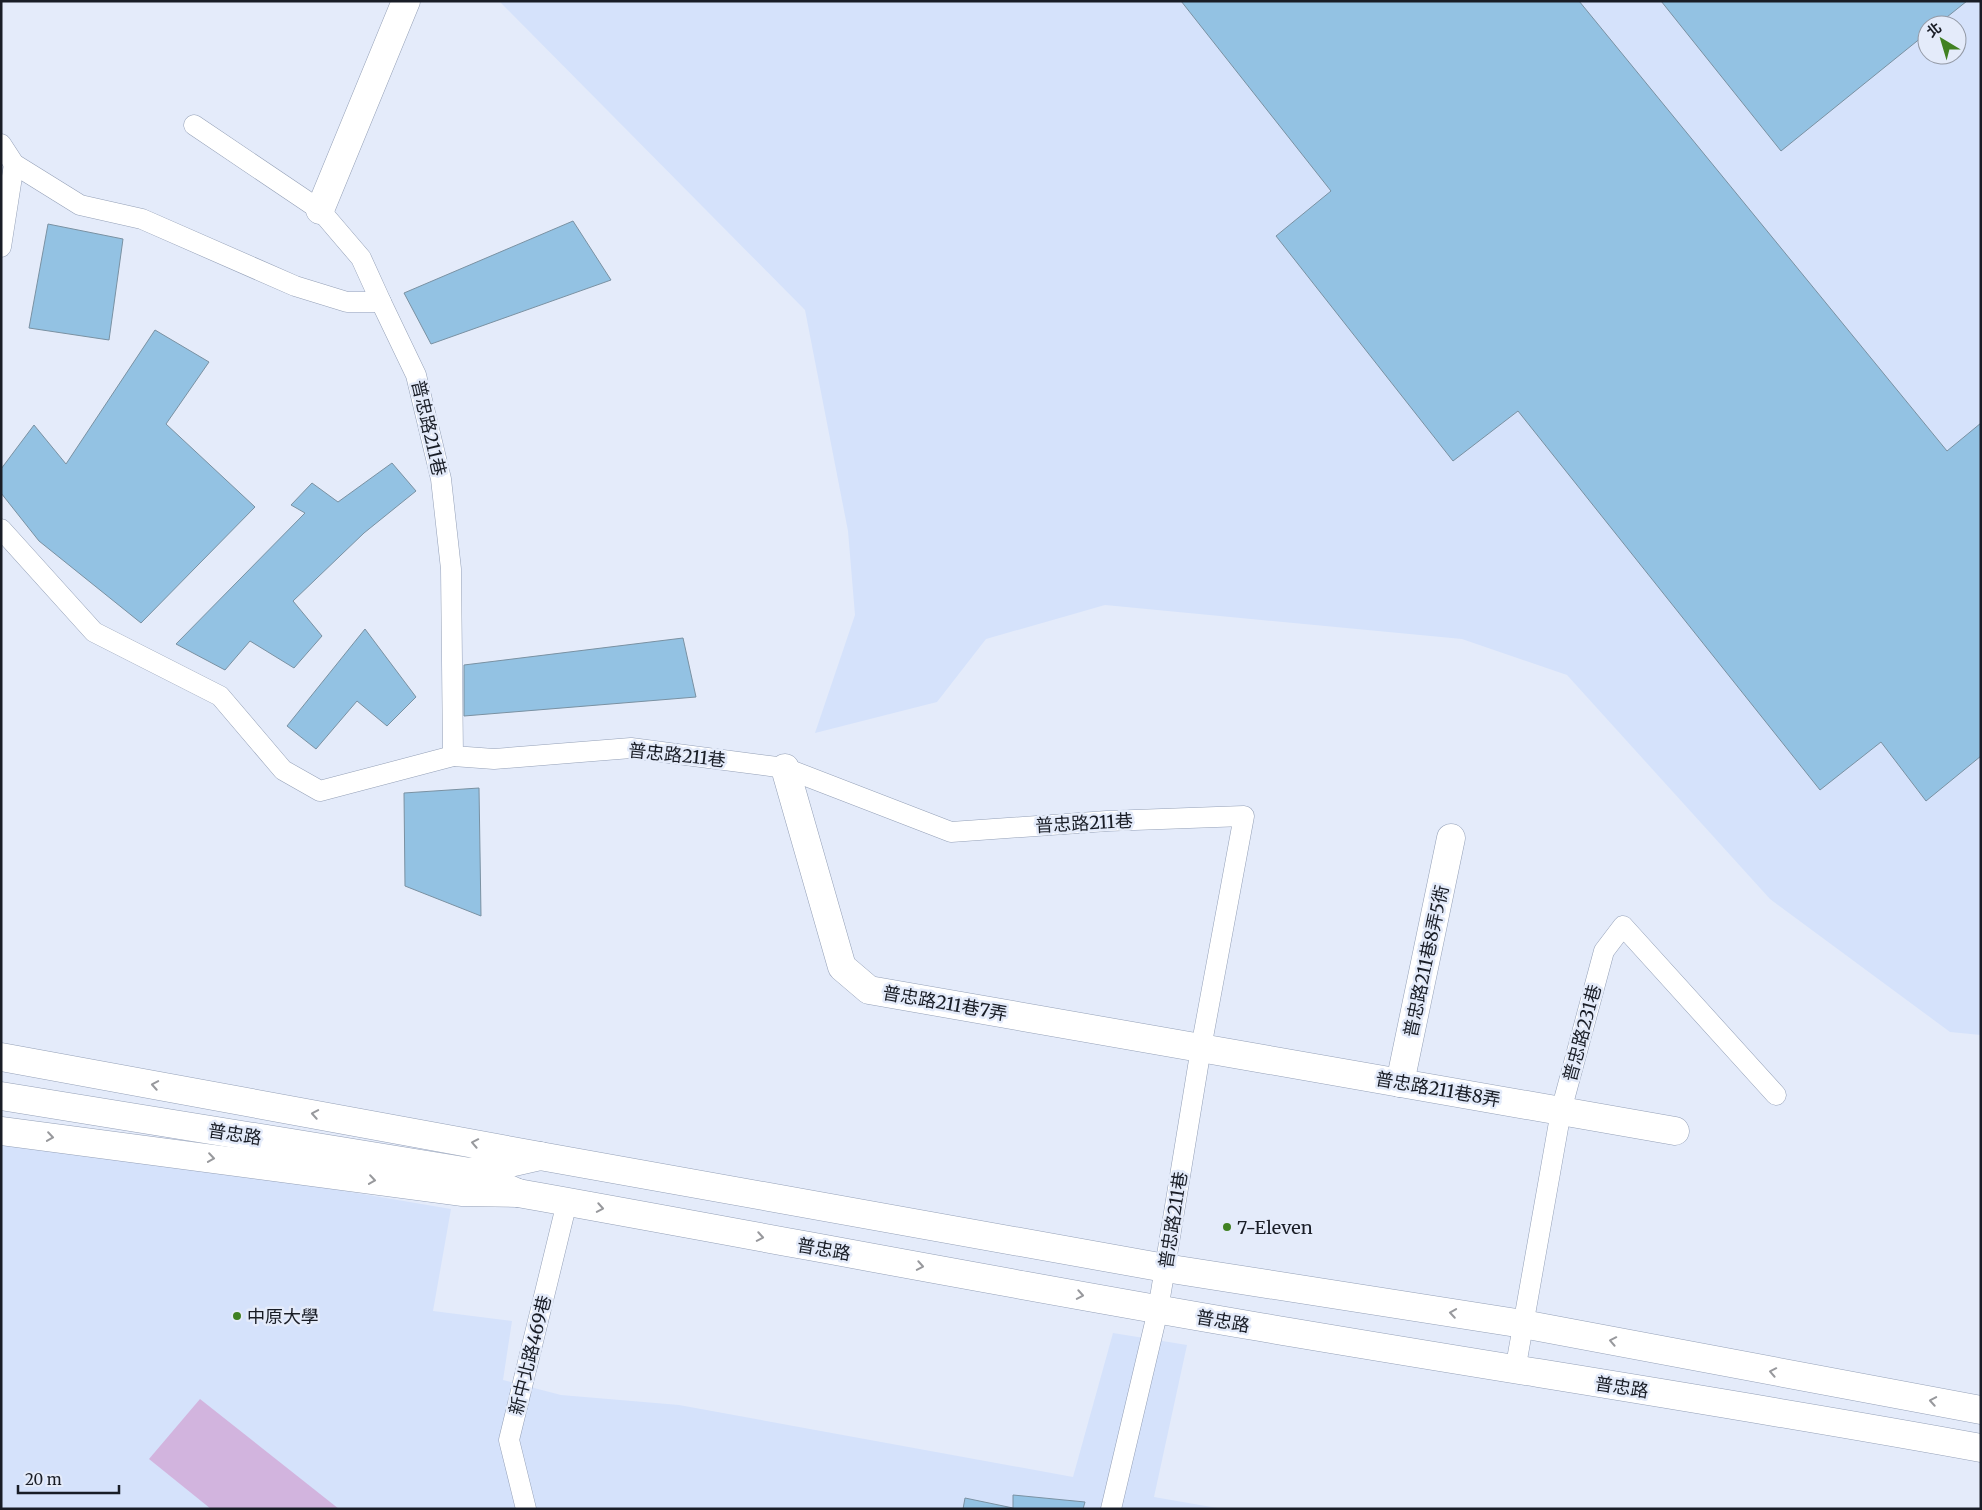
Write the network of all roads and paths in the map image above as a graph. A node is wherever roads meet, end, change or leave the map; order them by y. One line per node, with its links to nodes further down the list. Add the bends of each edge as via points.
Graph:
1 (406, 1): 5 (street)
2 (194, 125): 5 (lane, 普忠路211巷)
3 (1, 144): 4 (lane)
4 (14, 164): 6 (lane); 7 (lane, via 80,205 142,218 295,286 347,302)
5 (320, 210): 7 (lane, 普忠路211巷, via 361,258)
6 (1, 247)
7 (381, 302): 9 (lane, 普忠路211巷, via 416,374 441,479 451,569)
8 (1, 529): 9 (lane, via 94,632 220,696 283,770 320,791)
9 (453, 756): 10 (lane, 普忠路211巷, via 494,759 631,748)
10 (785, 768): 12 (street, 普忠路211巷7弄, via 842,967 869,990); 12 (lane, 普忠路211巷, via 951,832 1244,816)
11 (1451, 838): 14 (street, 普忠路211巷8弄5衖)
12 (1201, 1048): 14 (street, 普忠路211巷8弄); 24 (lane, 普忠路211巷)
13 (1, 1057): 20 (street, one-way to 13)
14 (1400, 1083): 17 (street, 普忠路211巷8弄)
15 (1776, 1095): 17 (lane, 普忠路231巷, via 1623,926 1604,951)
16 (1, 1096): 21 (street, 普忠路)
17 (1561, 1111): 19 (street, 普忠路211巷8弄); 26 (lane, 普忠路231巷)
18 (1, 1131): 22 (street, one-way to 22, via 463,1192)
19 (1674, 1132)
20 (540, 1156): 21 (street, 普忠路); 24 (street, 普忠路)
21 (470, 1172): 22 (street, 普忠路)
22 (518, 1193): 23 (street, 普忠路)
23 (567, 1202): 25 (street, 普忠路, one-way to 25); 30 (lane, 新中北路469巷, via 509,1440)
24 (1165, 1268): 25 (lane, 普忠路211巷); 26 (street, 普忠路, one-way to 24)
25 (1158, 1310): 27 (street, 普忠路); 31 (lane, 普忠路211巷)
26 (1523, 1324): 27 (lane, 普忠路231巷); 28 (street, 普忠路, one-way to 26)
27 (1515, 1371): 29 (street, 普忠路, via 1780,1411)
28 (1981, 1410)
29 (1981, 1448)
30 (526, 1509)
31 (1111, 1509)

